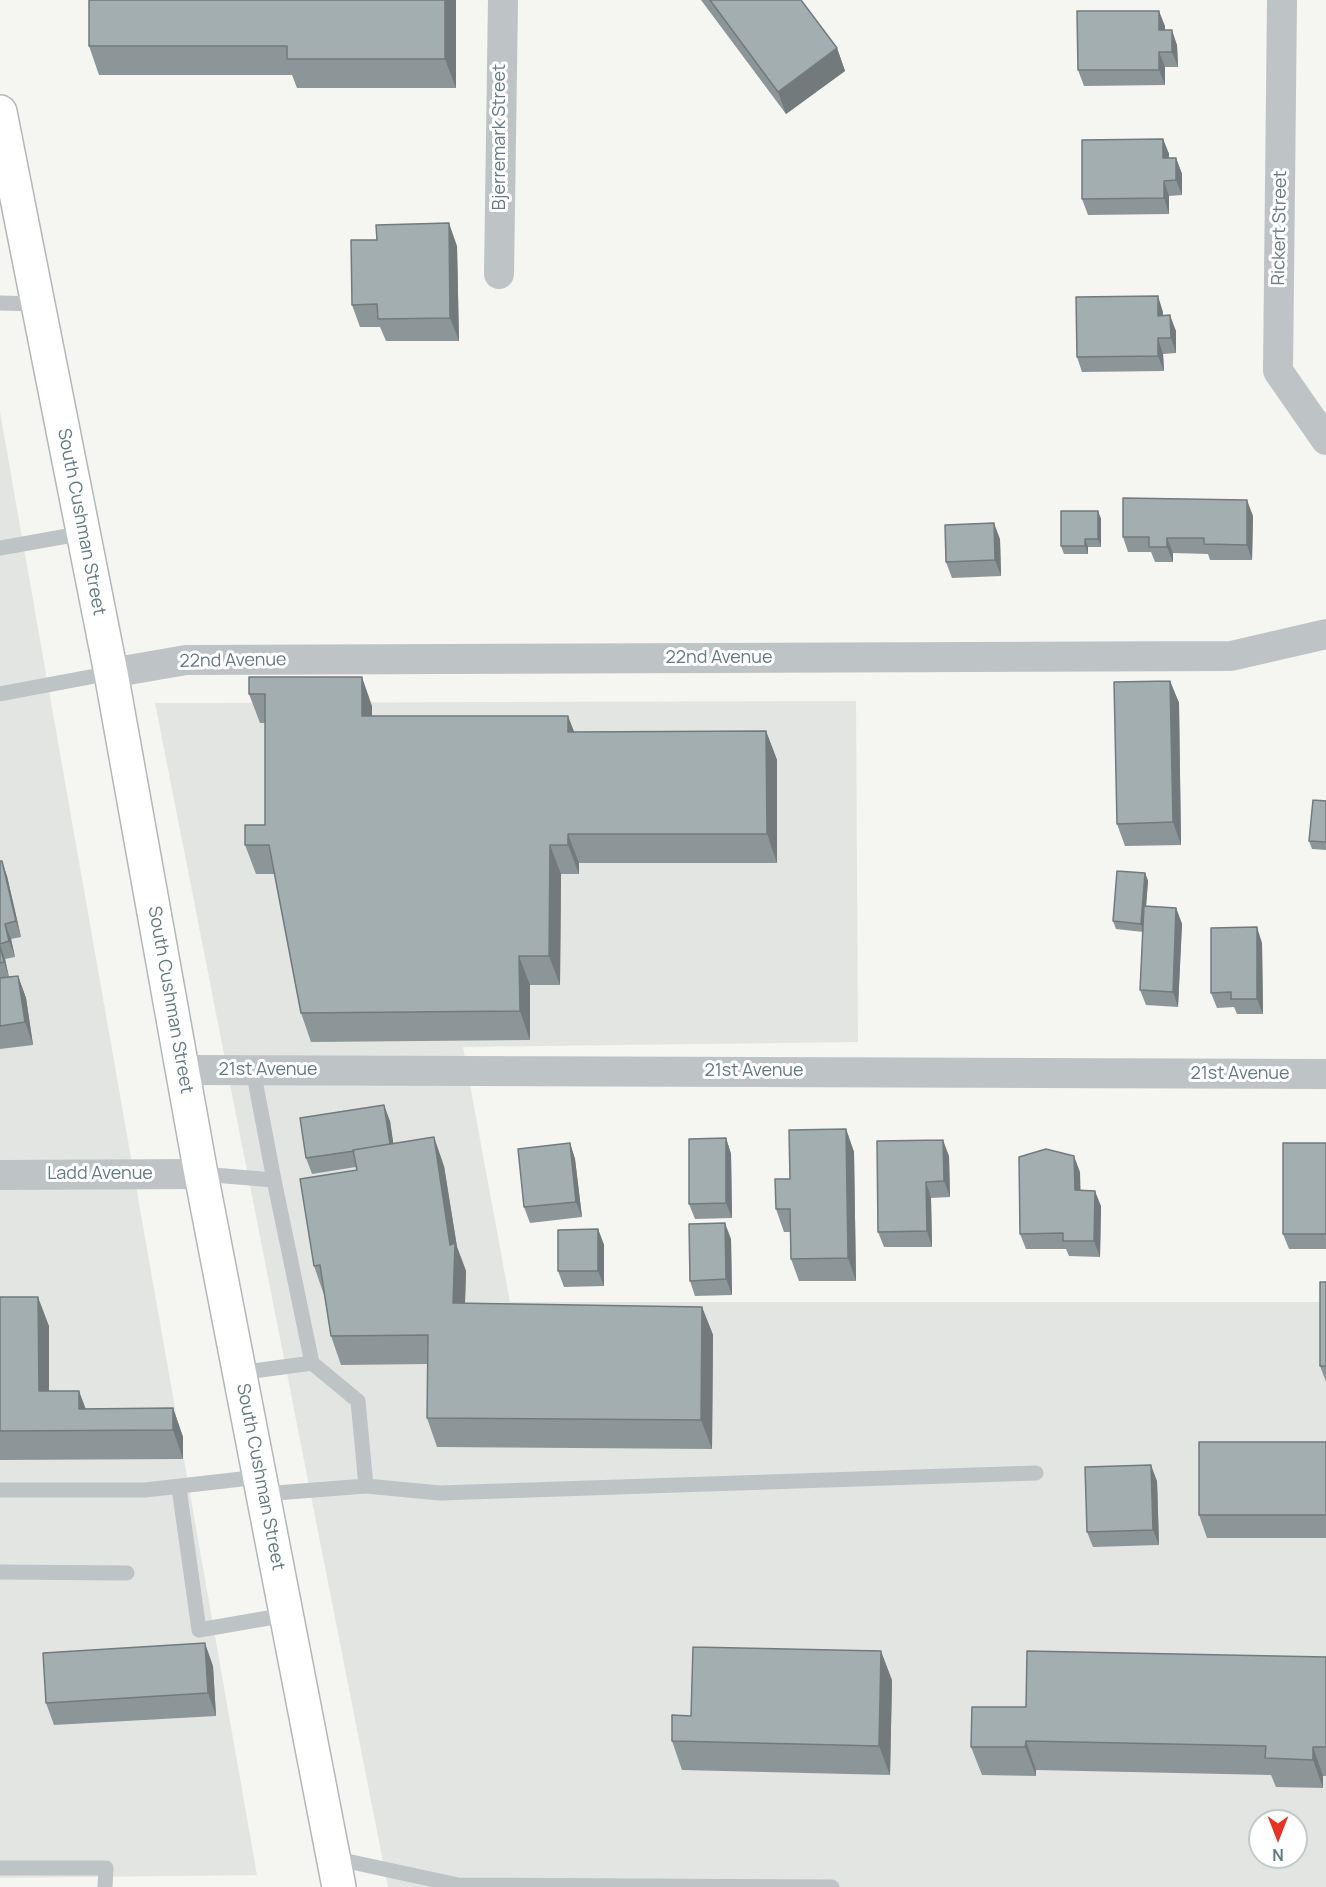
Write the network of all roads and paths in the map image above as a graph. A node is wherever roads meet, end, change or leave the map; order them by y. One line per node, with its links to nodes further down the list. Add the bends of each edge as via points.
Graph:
1 (503, 0): 5 (street, Bjerremark Street)
2 (1282, 0): 8 (street, Rickert Street, via 1278,372)
3 (0, 112): 4 (main road, South Cushman Street)
4 (6, 178): 7 (main road, South Cushman Street)
5 (499, 274)
6 (0, 303): 7 (lane)
7 (37, 304): 9 (main road, South Cushman Street)
8 (1326, 440)
9 (84, 533): 10 (lane); 12 (main road, South Cushman Street)
10 (0, 548)
11 (1326, 634): 12 (street, 22nd Avenue, via 1231,656 186,660)
12 (111, 673): 13 (lane); 14 (main road, South Cushman Street)
13 (0, 694)
14 (182, 1070): 15 (street, 21st Avenue); 17 (main road, South Cushman Street)
15 (253, 1070): 16 (street, 21st Avenue); 19 (lane)
16 (1326, 1074)
17 (201, 1174): 18 (street, Ladd Avenue); 19 (lane); 21 (main road, South Cushman Street)
18 (0, 1175)
19 (274, 1180): 20 (lane)
20 (312, 1363): 21 (lane); 24 (lane, via 358,1401)
21 (240, 1373): 23 (main road, South Cushman Street)
22 (1036, 1473): 24 (lane, via 440,1493)
23 (261, 1485): 24 (lane); 25 (lane); 29 (main road, South Cushman Street)
24 (366, 1486)
25 (179, 1488): 26 (lane); 29 (lane, via 199,1630)
26 (0, 1490)
27 (0, 1572): 28 (lane)
28 (127, 1573)
29 (286, 1615): 31 (main road, South Cushman Street)
30 (0, 1868): 33 (lane, via 106,1868)
31 (336, 1872): 32 (lane)
32 (458, 1886): 34 (lane)
33 (105, 1887)
34 (832, 1887)

